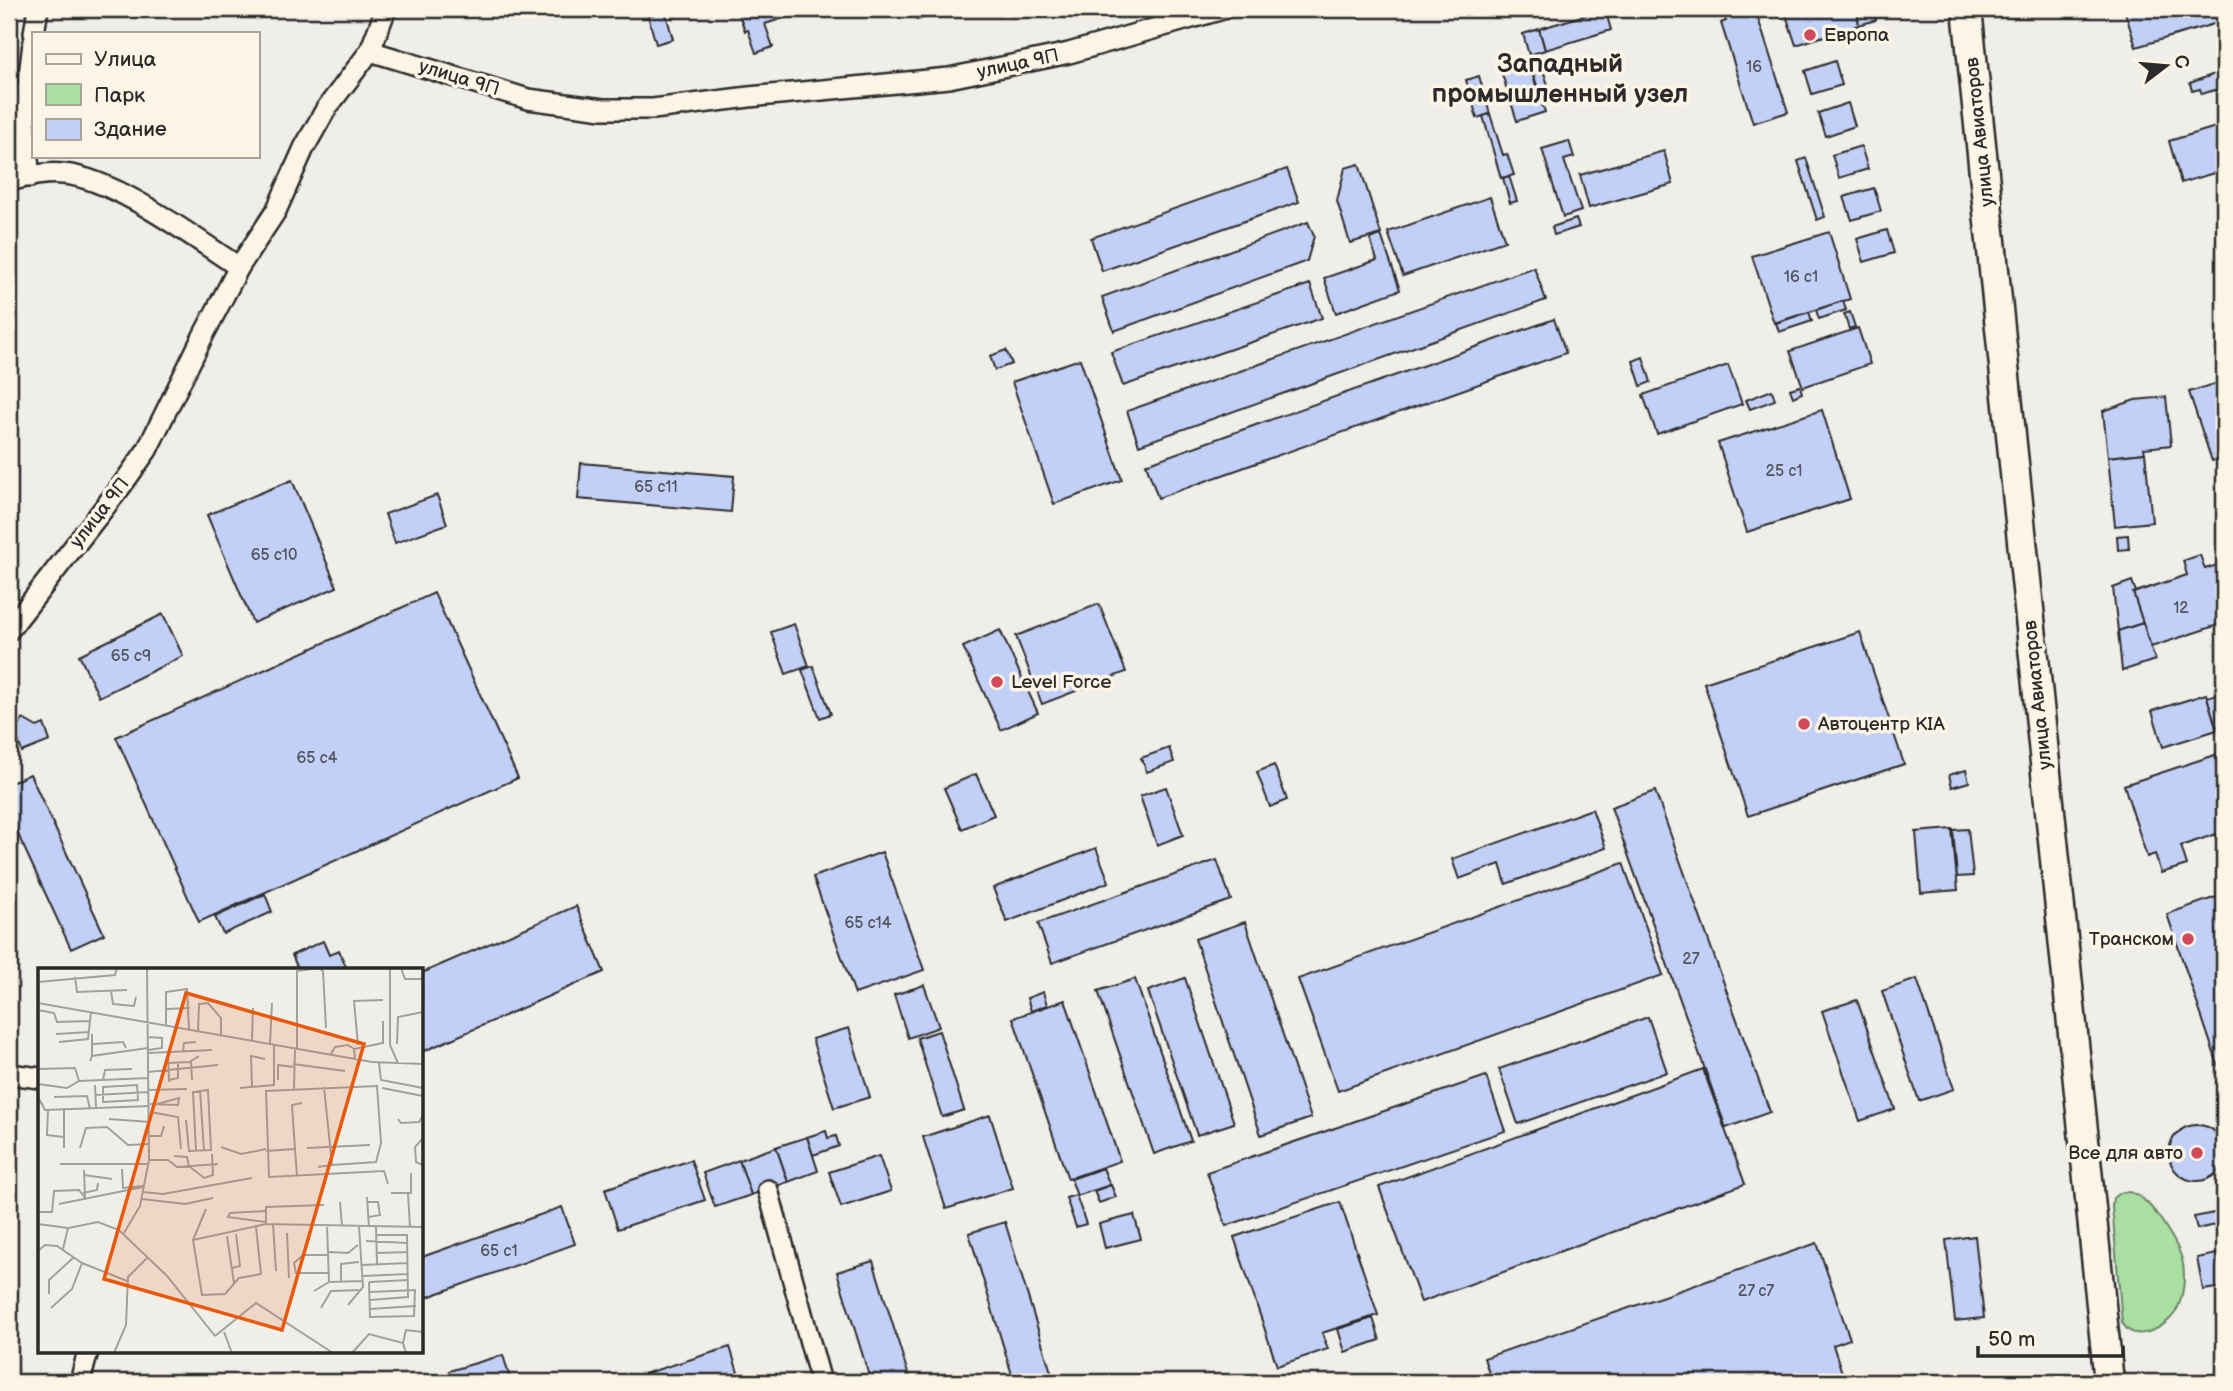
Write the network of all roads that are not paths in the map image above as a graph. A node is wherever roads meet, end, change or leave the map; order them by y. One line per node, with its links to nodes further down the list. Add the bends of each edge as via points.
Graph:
1 (38, 9): 5 (street)
2 (386, 9): 7 (street)
3 (1223, 9): 7 (street, улица 9П, via 1069,53 949,78 653,109 592,108 528,99)
4 (1967, 9): 18 (main road, улица Авиаторов)
5 (34, 32)
6 (32, 51): 8 (street, via 25,132)
7 (370, 51): 10 (street, улица 9П, via 326,110 276,211)
8 (30, 177): 9 (street); 10 (street, via 60,174 88,178)
9 (9, 181)
10 (239, 267): 11 (street, улица 9П, via 147,450)
11 (9, 631)
12 (9, 1074): 13 (street)
13 (38, 1078)
14 (768, 1191): 17 (street)
15 (88, 1352): 16 (street)
16 (80, 1382)
17 (821, 1382)
18 (2109, 1382)

